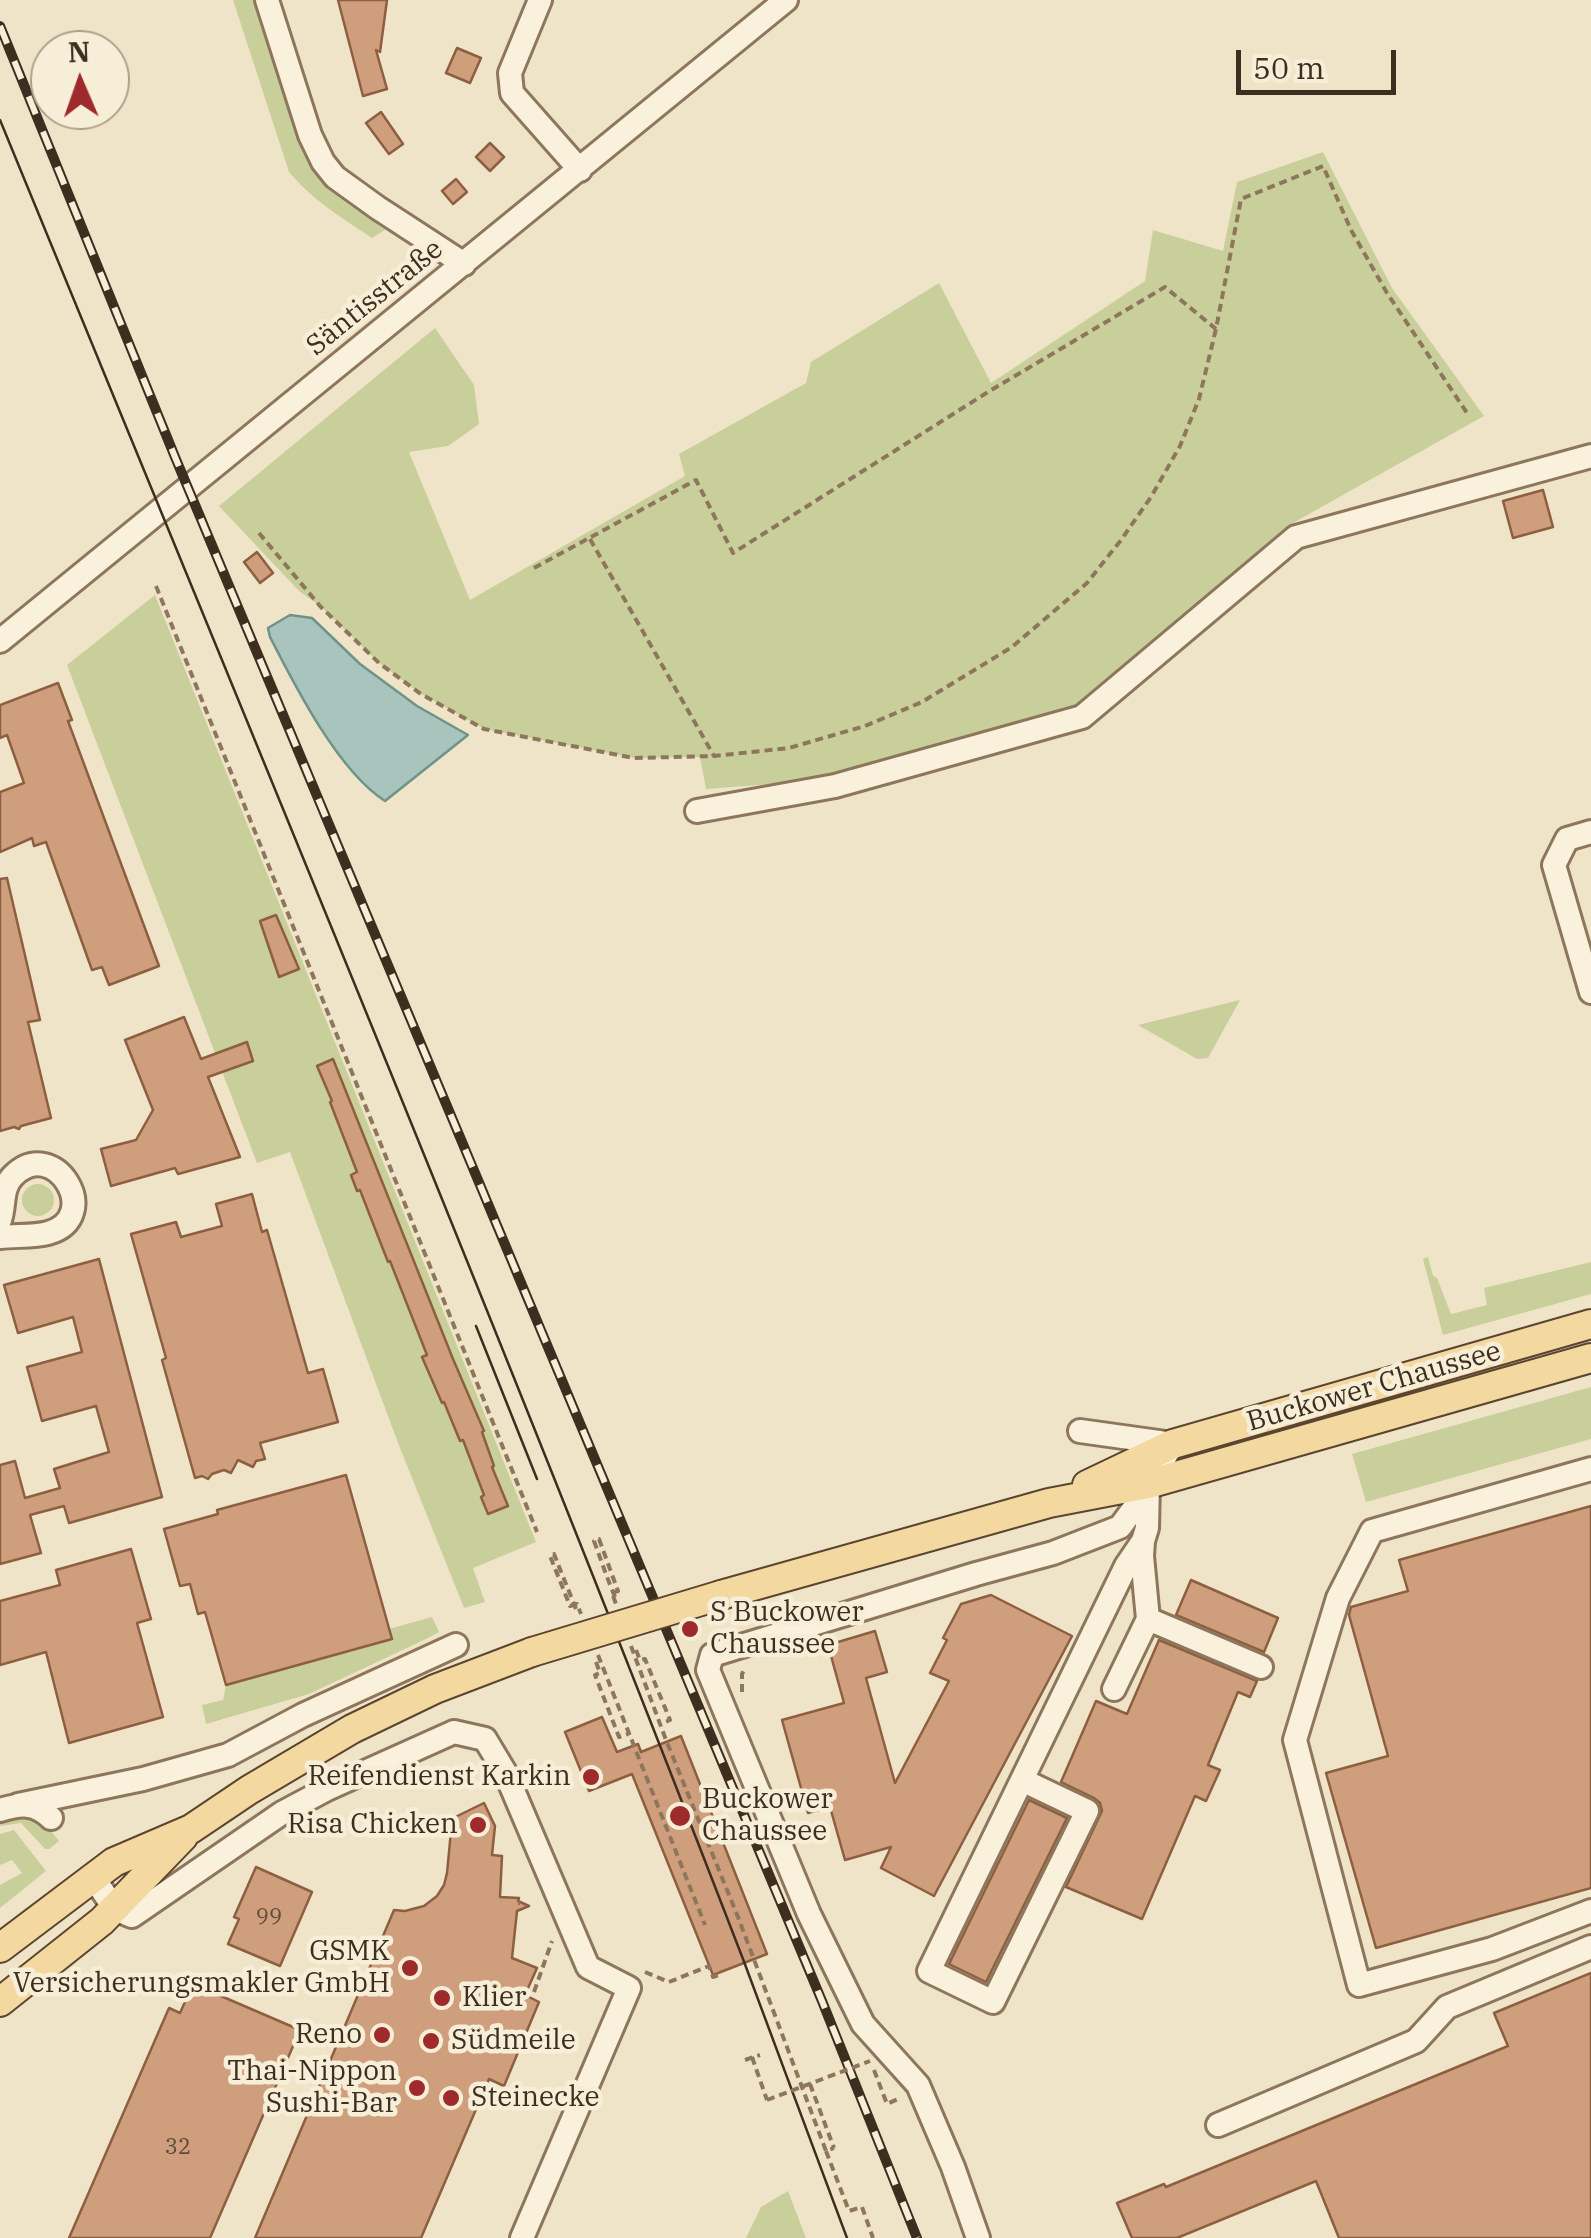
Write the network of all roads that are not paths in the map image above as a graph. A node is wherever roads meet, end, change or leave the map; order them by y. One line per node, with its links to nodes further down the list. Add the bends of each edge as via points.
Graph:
1 (267, 0): 5 (street, via 323,162 335,177)
2 (540, 0): 4 (street, via 510,73 512,93)
3 (786, 0): 4 (street, Säntisstraße)
4 (580, 170): 5 (street, Säntisstraße)
5 (464, 264): 7 (street, Säntisstraße)
6 (1591, 456): 8 (street, via 1296,537 1082,717 835,786)
7 (0, 642)
8 (698, 811)
9 (1591, 832): 10 (street, via 1567,839 1554,866)
10 (1591, 992)
11 (0, 1220): 12 (street, via 6,1187 22,1168 55,1169 71,1188 73,1204 62,1226 47,1234)
12 (0, 1237)
13 (1591, 1324): 15 (main road, Buckower Chaussee)
14 (1591, 1358): 16 (main road, Buckower Chaussee)
15 (1436, 1368): 16 (street); 18 (main road, Buckower Chaussee)
16 (1444, 1400): 20 (main road, Buckower Chaussee)
17 (1080, 1431): 18 (street)
18 (1173, 1444): 20 (street); 21 (main road, Buckower Chaussee)
19 (1591, 1468): 33 (street, via 1372,1531 1338,1598 1296,1740 1359,1985 1492,1949)
20 (1148, 1484): 21 (main road, Buckower Chaussee); 22 (street); 39 (street, via 1120,1527 712,1655 708,1670 809,1914 863,2024 918,2085)
21 (1050, 1503): 30 (main road, Buckower Chaussee, bridge, via 532,1652 352,1729)
22 (1143, 1541): 23 (street); 27 (street)
23 (1148, 1618): 25 (street); 26 (street)
24 (456, 1644): 28 (street, via 228,1755)
25 (1261, 1667)
26 (1114, 1688)
27 (1022, 1780): 27 (street, via 929,1971 993,2002 1087,1810)
28 (9, 1807): 29 (street, via 35,1806)
29 (51, 1818)
30 (190, 1829): 31 (main road, Buckower Chaussee); 32 (main road, Buckower Chaussee)
31 (93, 1877): 32 (street); 35 (main road, Buckower Chaussee)
32 (124, 1912): 36 (main road, Buckower Chaussee); 38 (street, via 282,1813 454,1732 485,1739 588,1967 629,1988)
33 (1591, 1912)
34 (1591, 1946): 37 (street, via 1447,2008 1416,2040)
35 (0, 1948)
36 (0, 2002)
37 (1218, 2125)
38 (522, 2238)
39 (978, 2238)

